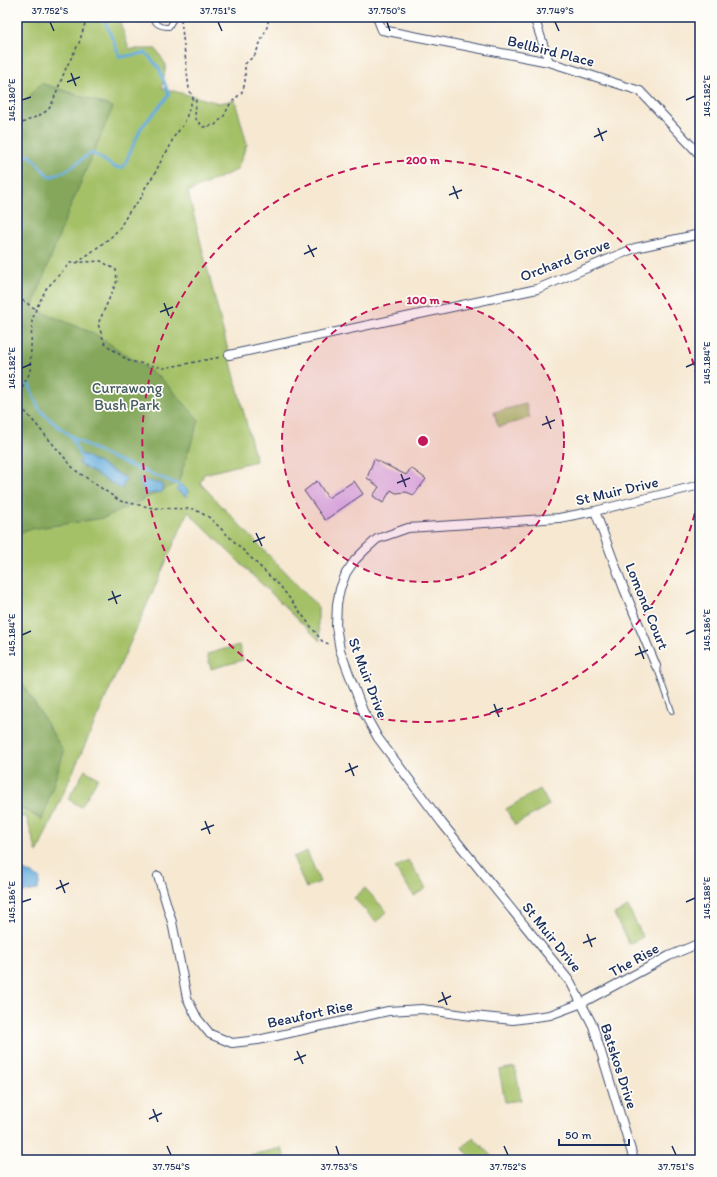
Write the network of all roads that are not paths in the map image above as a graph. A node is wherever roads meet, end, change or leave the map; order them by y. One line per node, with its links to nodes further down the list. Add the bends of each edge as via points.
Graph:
1 (152, 17): 2 (lane, via 155,24 169,27)
2 (175, 17)
3 (376, 17): 5 (street, Bellbird Place, via 382,30)
4 (534, 17): 5 (street)
5 (549, 62): 6 (street, Bellbird Place, via 640,91)
6 (700, 155)
7 (700, 234): 8 (street, Orchard Grove, via 635,248 537,289)
8 (229, 355)
9 (700, 485): 10 (street, St Muir Drive)
10 (595, 512): 11 (street, Lomond Court); 15 (street, St Muir Drive, via 559,518 408,528 377,539 355,560 346,573 337,604 336,626 340,650 363,711 378,738 442,823 571,983)
11 (656, 666): 12 (lane, Lomond Court)
12 (672, 711)
13 (158, 876): 15 (street, Beaufort Rise, via 172,922 187,998 197,1018 210,1034 232,1043 258,1040 388,1011 422,1009 513,1020 550,1015)
14 (700, 943): 15 (street, The Rise, via 669,956)
15 (582, 1003): 16 (street, Batskos Drive, via 593,1026)
16 (634, 1160)

